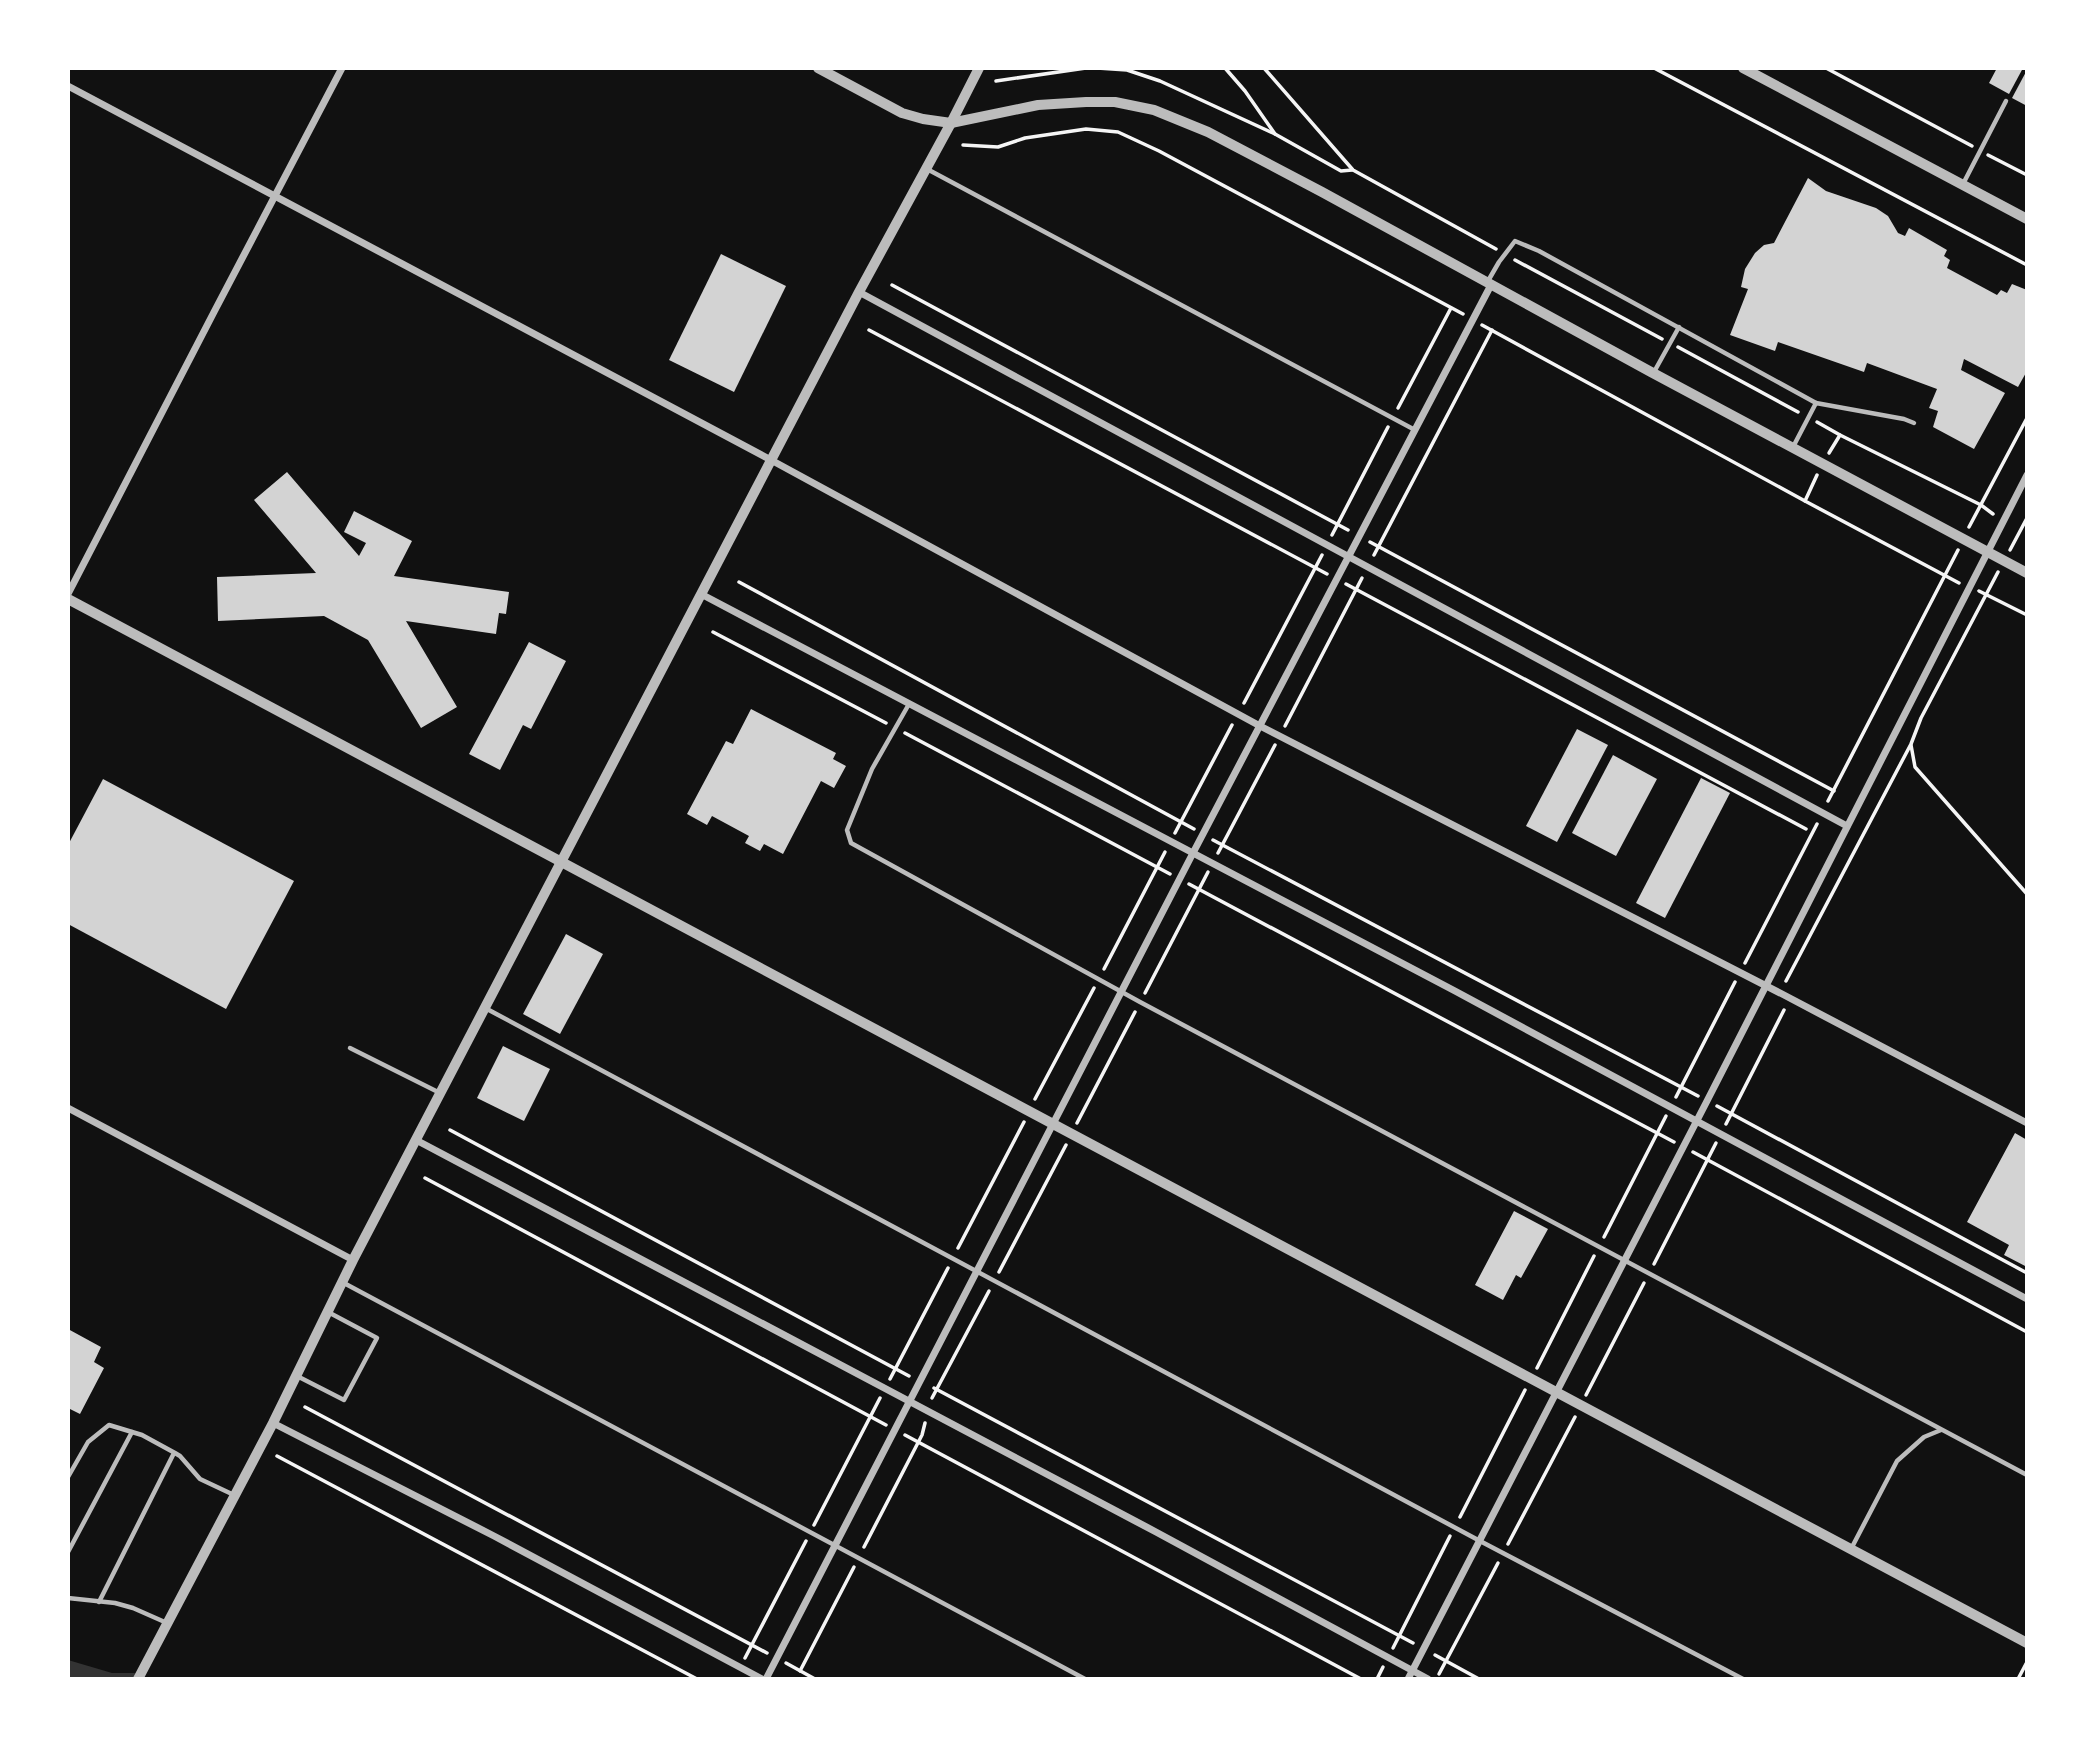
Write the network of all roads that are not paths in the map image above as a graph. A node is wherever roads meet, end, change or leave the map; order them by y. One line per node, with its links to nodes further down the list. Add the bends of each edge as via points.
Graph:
1 (342, 68): 10 (street)
2 (818, 68): 7 (street, via 902,113)
3 (979, 68): 7 (street)
4 (1743, 68): 9 (street)
5 (68, 86): 10 (street)
6 (2006, 101): 9 (lane)
7 (951, 123): 8 (street); 12 (street, via 1038,105 1115,102 1154,110 1208,132)
8 (926, 168): 13 (street); 18 (lane)
9 (1963, 185): 11 (street)
10 (275, 196): 20 (street); 26 (street)
11 (2027, 219)
12 (1489, 284): 14 (lane, via 1515,241); 15 (street); 18 (street)
13 (859, 292): 20 (street); 23 (street)
14 (1679, 327): 15 (lane); 16 (lane)
15 (1654, 373): 19 (street)
16 (1816, 403): 17 (lane); 19 (lane)
17 (1914, 424)
18 (1415, 430): 23 (street)
19 (1792, 448): 22 (street)
20 (771, 460): 25 (street); 28 (street)
21 (2027, 475): 22 (street)
22 (1987, 552): 24 (street); 29 (street)
23 (1349, 557): 28 (street); 29 (street)
24 (2027, 573)
25 (701, 594): 27 (street); 31 (street)
26 (68, 597): 31 (street)
27 (909, 703): 30 (street); 33 (lane, via 872,769 848,830 851,843)
28 (1260, 726): 30 (street); 32 (street)
29 (1847, 826): 32 (street)
30 (1193, 853): 33 (street); 38 (street)
31 (561, 862): 34 (street); 40 (street)
32 (1765, 986): 38 (street); 39 (street)
33 (1122, 992): 40 (street); 43 (lane)
34 (485, 1008): 36 (street); 44 (lane)
35 (351, 1048): 36 (lane)
36 (441, 1093): 41 (street)
37 (68, 1108): 42 (street)
38 (1697, 1121): 43 (street); 46 (street)
39 (2027, 1123)
40 (1053, 1125): 44 (street); 49 (street)
41 (416, 1140): 42 (street); 50 (street)
42 (353, 1261): 45 (street)
43 (1624, 1261): 49 (street); 52 (lane)
44 (977, 1271): 50 (street); 58 (lane)
45 (342, 1282): 47 (street); 59 (lane)
46 (2027, 1299)
47 (328, 1312): 48 (street); 48 (lane, via 377,1338 344,1401)
48 (296, 1375): 51 (street)
49 (1556, 1394): 58 (street); 60 (street)
50 (910, 1401): 59 (street); 66 (street)
51 (273, 1423): 57 (street); 68 (street)
52 (1941, 1430): 55 (lane); 60 (lane, via 1924,1437 1897,1461)
53 (132, 1432): 54 (lane); 56 (lane, via 109,1425 88,1442); 61 (lane)
54 (175, 1453): 57 (lane, via 200,1479); 63 (lane)
55 (2027, 1475)
56 (68, 1477)
57 (234, 1495): 64 (street)
58 (1479, 1541): 66 (street); 72 (lane)
59 (836, 1545): 68 (street); 69 (lane)
60 (1850, 1549): 65 (street)
61 (68, 1552)
62 (68, 1598): 63 (lane)
63 (99, 1602): 64 (lane, via 133,1608)
64 (167, 1623): 67 (street)
65 (2027, 1643)
66 (1412, 1670): 70 (street); 71 (street)
67 (138, 1679)
68 (764, 1679)
69 (1085, 1679)
70 (1408, 1679)
71 (1428, 1679)
72 (1743, 1679)

